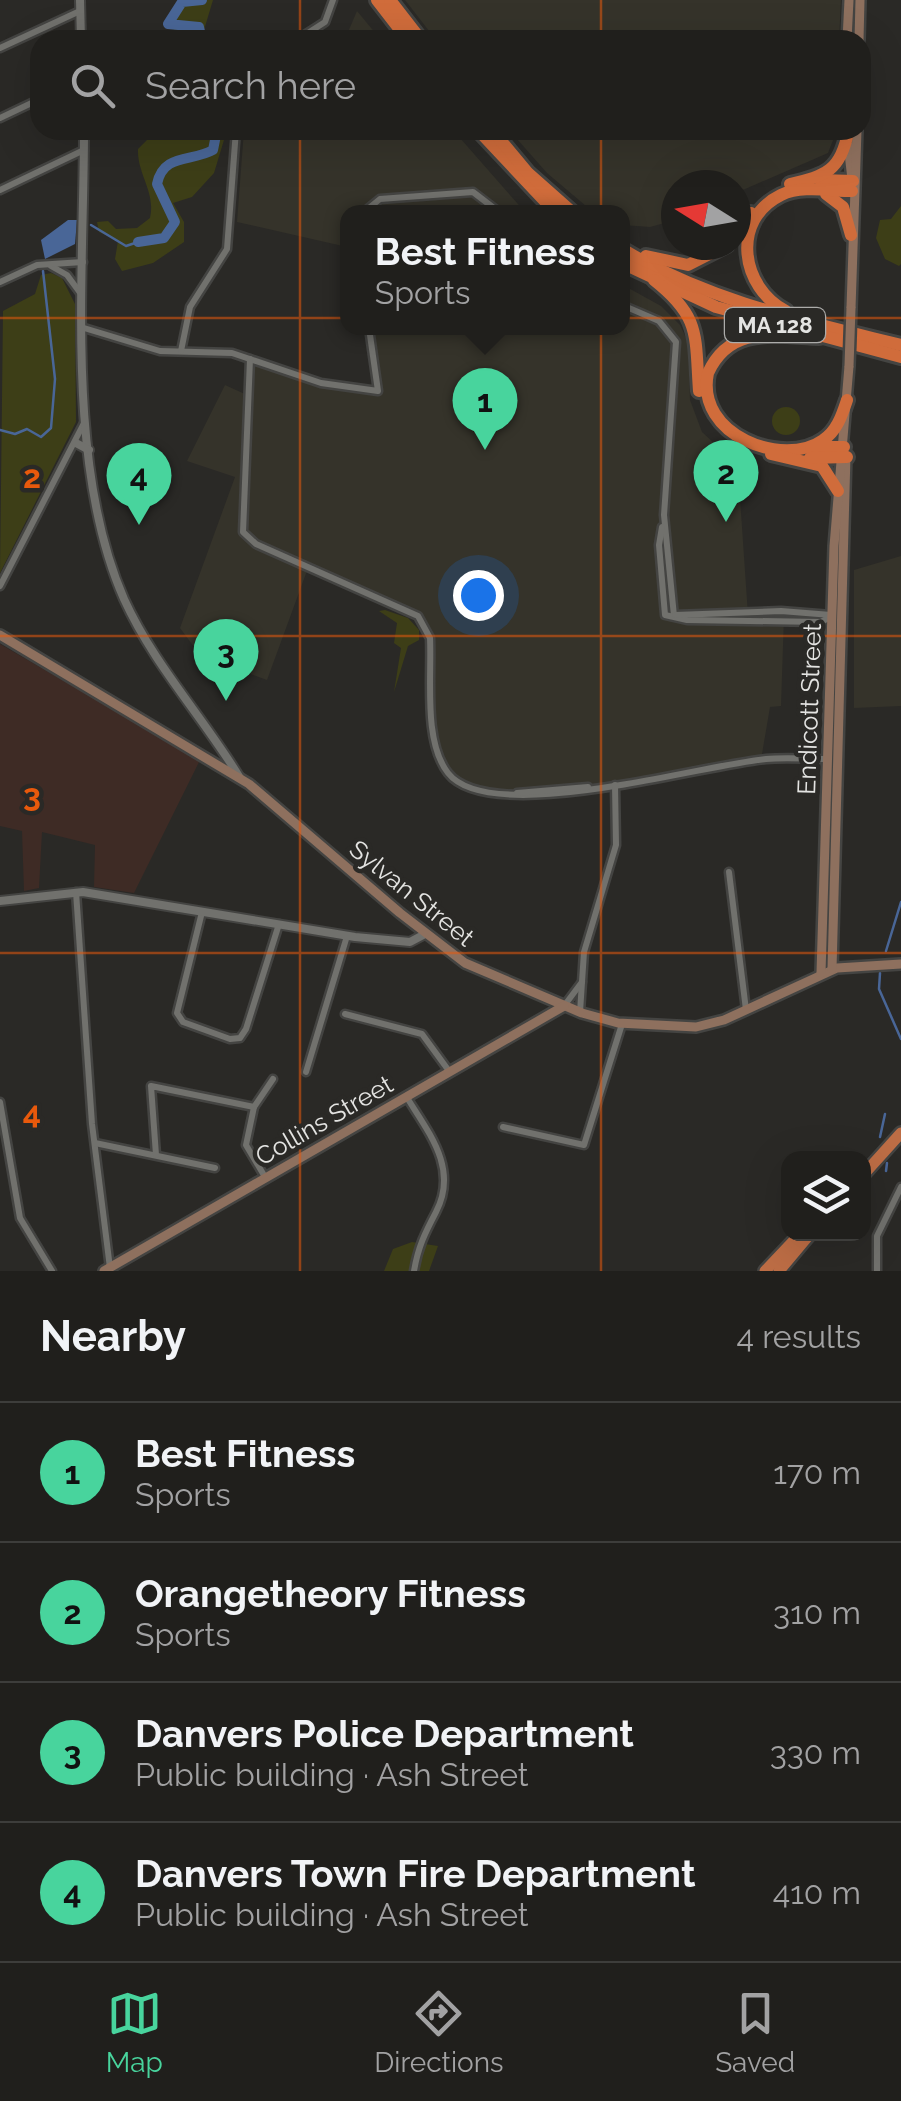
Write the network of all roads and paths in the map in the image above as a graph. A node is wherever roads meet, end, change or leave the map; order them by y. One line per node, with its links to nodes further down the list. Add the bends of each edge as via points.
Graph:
1 (80, 0): 7 (street)
2 (333, 0): 10 (street, via 325,22)
3 (377, 0): 11 (highway)
4 (390, 0): 12 (highway)
5 (849, 0): 13 (main road)
6 (860, 0): 14 (main road)
7 (80, 11): 8 (street); 9 (street)
8 (39, 30)
9 (81, 30)
10 (313, 30)
11 (400, 30)
12 (413, 30)
13 (848, 30)
14 (858, 30)
15 (30, 34): 16 (street)
16 (0, 48)
17 (30, 104): 18 (street)
18 (0, 118)
19 (84, 140): 25 (street)
20 (235, 140): 51 (street, via 227,249 190,307)
21 (486, 140): 31 (highway)
22 (500, 140): 32 (highway)
23 (847, 140): 26 (highway, via 836,167)
24 (851, 140): 27 (main road, Endicott Street)
25 (84, 150): 28 (street); 40 (street)
26 (809, 185): 27 (highway); 33 (highway, via 784,186); 34 (highway, via 840,202); 48 (highway, via 766,206 752,225 746,254 767,299)
27 (852, 186): 34 (main road, Endicott Street)
28 (0, 190)
29 (373, 205): 30 (street, via 380,199 473,192)
30 (490, 205)
31 (548, 205)
32 (564, 205)
33 (751, 216)
34 (851, 235): 54 (main road, Endicott Street, bridge)
35 (630, 250): 38 (highway)
36 (630, 252): 48 (highway, MA 128, via 680,280)
37 (661, 260): 39 (highway, via 681,266)
38 (661, 260)
39 (702, 260)
40 (84, 262): 41 (street); 45 (street)
41 (45, 264): 44 (street); 45 (street, via 74,282)
42 (630, 266): 43 (highway, MA 128)
43 (654, 280): 48 (highway, MA 128, via 716,307); 58 (highway, via 682,304 695,327 709,422 742,447)
44 (0, 282)
45 (84, 307): 47 (street)
46 (630, 308): 64 (street, via 660,322 676,342 664,522)
47 (84, 328): 51 (street); 55 (street)
48 (820, 331): 50 (highway, MA 128); 52 (highway, MA 128); 58 (highway, via 741,337 719,353 706,382 709,408 728,432)
49 (370, 335): 53 (street, via 378,391 321,383)
50 (901, 346)
51 (180, 351): 53 (street, via 217,350)
52 (901, 357)
53 (250, 359): 69 (street, via 244,532 256,544 418,616 430,638 434,732 443,766 473,790)
54 (847, 400): 58 (highway, via 832,433); 59 (main road, Endicott Street)
55 (86, 413): 56 (street); 57 (street)
56 (76, 443): 57 (street); 61 (street)
57 (89, 450): 68 (street, via 96,508 124,598 160,665)
58 (802, 453): 59 (highway); 60 (highway, via 822,466)
59 (844, 454): 60 (main road, Endicott Street); 65 (main road, Endicott Street)
60 (838, 491): 62 (main road, Endicott Street)
61 (0, 586)
62 (833, 590): 63 (street); 65 (main road, Endicott Street)
63 (811, 611): 64 (street); 65 (street)
64 (670, 616): 65 (street, via 821,622)
65 (837, 616): 67 (main road, Endicott Street)
66 (0, 634): 68 (main road, Sylvan Street)
67 (833, 759): 69 (street, via 767,759); 73 (main road, Endicott Street)
68 (240, 778): 76 (main road, Sylvan Street)
69 (616, 784): 82 (street, via 616,845 586,941)
70 (729, 872): 85 (street)
71 (76, 892): 72 (street); 74 (street); 98 (street)
72 (0, 901)
73 (828, 910): 78 (main road, Endicott Street); 81 (main road, Endicott Street)
74 (202, 912): 75 (street); 75 (street, via 178,1013 183,1022 230,1039 246,1029)
75 (280, 924): 77 (street)
76 (425, 934): 77 (street, via 410,942); 83 (main road, Sylvan Street, via 465,963)
77 (347, 936): 91 (street)
78 (833, 956): 80 (main road); 81 (main road, Endicott Street)
79 (901, 964): 80 (main road, Sylvan Street)
80 (849, 966): 81 (main road, Sylvan Street)
81 (827, 971): 85 (main road, Sylvan Street)
82 (582, 980): 84 (street); 86 (street)
83 (540, 996): 84 (main road, Sylvan Street); 88 (main road)
84 (564, 1006): 86 (main road, Sylvan Street); 88 (main road, Collins Street)
85 (746, 1010): 89 (main road, Sylvan Street, via 696,1027)
86 (580, 1012): 89 (main road, Sylvan Street)
87 (344, 1014): 90 (street, via 422,1034)
88 (541, 1018): 90 (main road, Collins Street)
89 (622, 1024): 96 (street, via 588,1142 574,1146)
90 (449, 1071): 93 (main road, Collins Street)
91 (306, 1072)
92 (272, 1080): 95 (street)
93 (406, 1096): 102 (main road, Collins Street); 108 (street, via 442,1156 445,1174)
94 (0, 1102): 107 (street, via 20,1218)
95 (254, 1107): 99 (street, via 151,1086); 102 (street, via 246,1145)
96 (503, 1128)
97 (901, 1134): 100 (highway)
98 (94, 1144): 99 (street); 106 (street)
99 (156, 1156): 101 (street)
100 (871, 1166)
101 (215, 1168)
102 (266, 1177): 106 (main road, Collins Street)
103 (901, 1187): 111 (street, via 877,1236)
104 (793, 1241): 109 (highway)
105 (804, 1241): 110 (highway)
106 (107, 1269)
107 (52, 1271)
108 (414, 1271)
109 (765, 1271)
110 (779, 1271)
111 (876, 1271)

